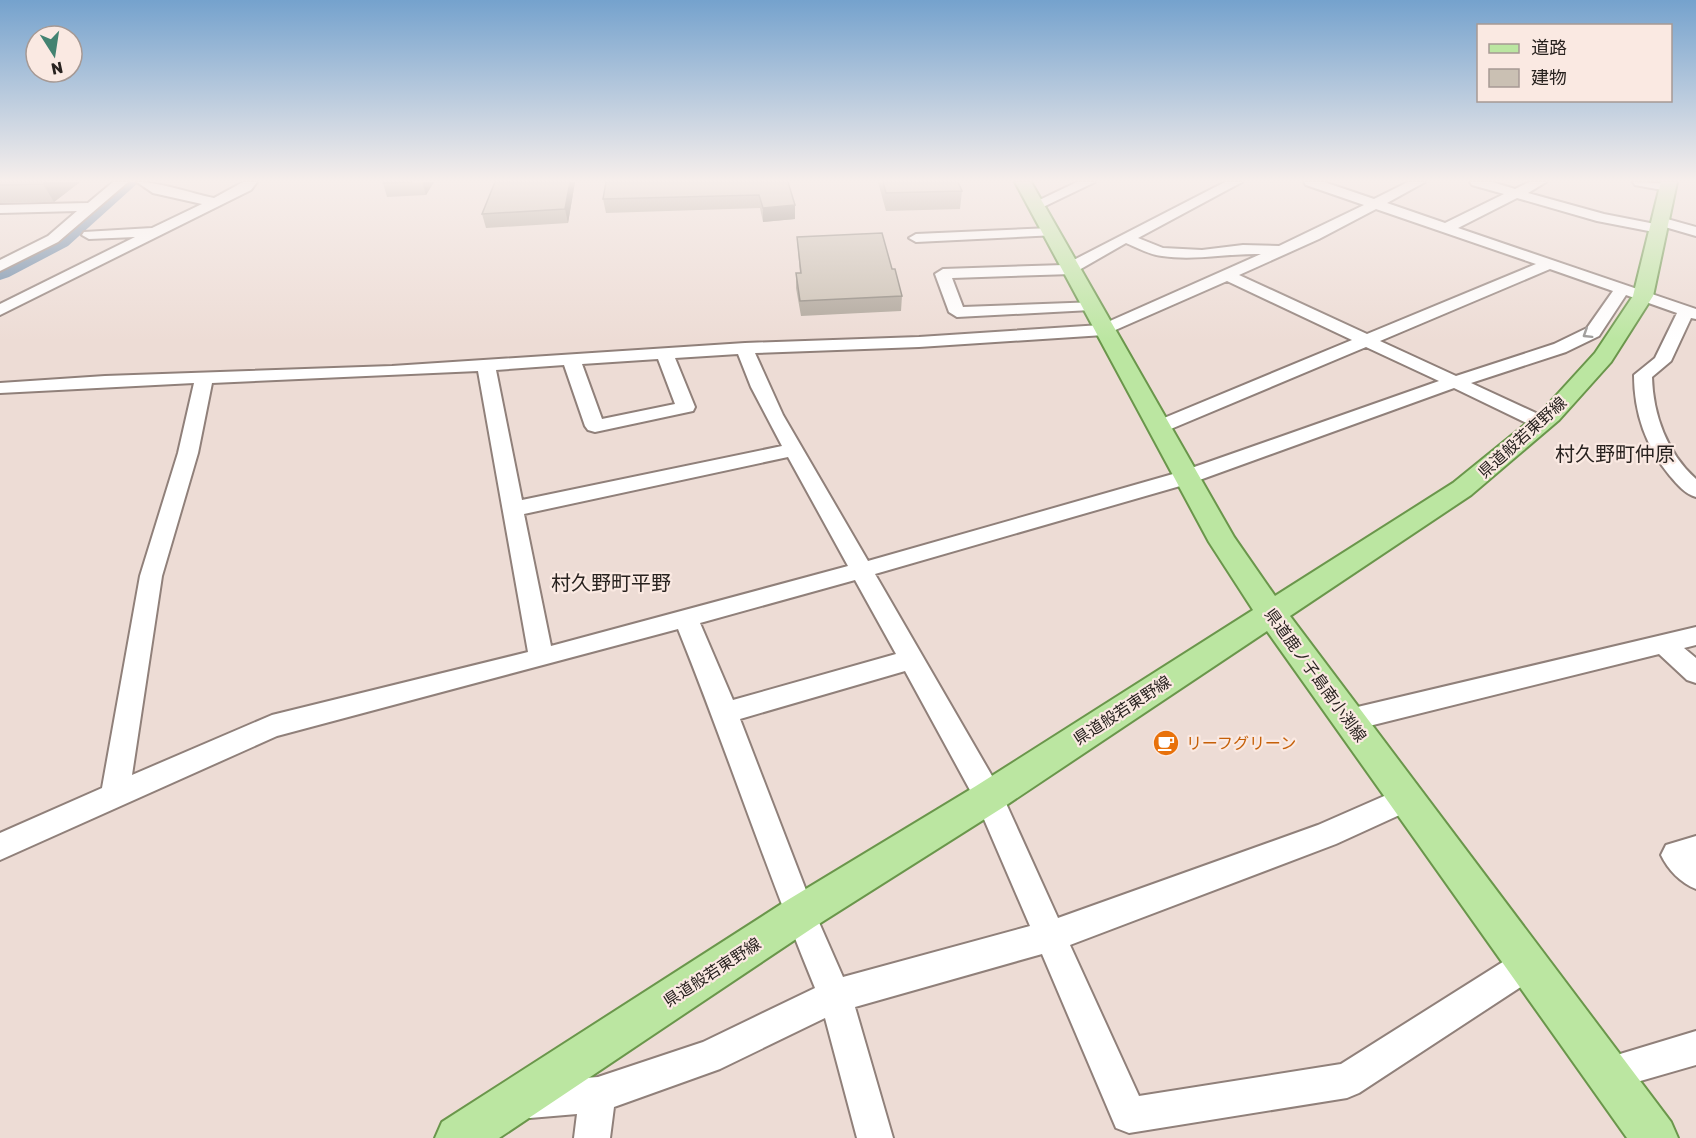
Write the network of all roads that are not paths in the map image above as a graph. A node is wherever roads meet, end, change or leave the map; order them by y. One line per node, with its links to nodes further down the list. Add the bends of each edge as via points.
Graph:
1 (57, 235): 11 (street)
2 (149, 235): 19 (street)
3 (927, 235): 9 (street)
4 (1053, 235): 16 (main road, 県道鹿ノ子島南小渕線)
5 (1132, 235): 10 (street)
6 (1314, 235): 13 (street)
7 (1466, 235): 14 (street)
8 (1655, 235): 18 (main road, 県道般若東野線)
9 (916, 238)
10 (1126, 238): 13 (street, via 1161,252); 16 (street)
11 (38, 247): 12 (street); 15 (street)
12 (0, 248)
13 (1284, 250): 17 (street)
14 (1549, 264): 18 (street); 22 (street)
15 (0, 266)
16 (1071, 268): 21 (main road, 県道鹿ノ子島南小渕線); 21 (street, via 943,274 957,312)
17 (1227, 275): 21 (street); 22 (street)
18 (1633, 292): 20 (street); 28 (street, one-way to 28, via 1593,332 1560,348); 30 (main road, 県道般若東野線, via 1603,357)
19 (4, 305)
20 (1691, 313): 34 (street, via 1662,362 1643,375 1642,392 1652,430 1672,464)
21 (1098, 317): 23 (street, via 919,342); 31 (main road, 県道鹿ノ子島南小渕線)
22 (1367, 340): 28 (street); 31 (street)
23 (745, 348): 24 (street); 32 (street, via 760,387)
24 (664, 353): 25 (street); 25 (street, via 686,407 595,426)
25 (571, 360): 26 (street)
26 (486, 365): 27 (street); 35 (street)
27 (204, 377): 29 (street); 46 (street, via 188,453 151,576)
28 (1455, 382): 30 (street); 33 (street)
29 (0, 388)
30 (1542, 423): 37 (main road, 県道般若東野線, via 1462,489)
31 (1159, 427): 33 (main road, 県道鹿ノ子島南小渕線)
32 (794, 450): 35 (street); 36 (street)
33 (1187, 477): 36 (street); 37 (main road, 県道鹿ノ子島南小渕線, via 1223,542)
34 (1696, 490)
35 (513, 509): 41 (street)
36 (863, 570): 38 (street); 42 (street)
37 (1270, 613): 45 (main road, 県道鹿ノ子島南小渕線); 47 (main road, 県道般若東野線)
38 (686, 619): 41 (street); 44 (street)
39 (1696, 636): 40 (street)
40 (1663, 644): 43 (street); 45 (street)
41 (541, 658): 46 (street, via 272,726)
42 (912, 659): 44 (street); 47 (street)
43 (1696, 674)
44 (725, 713): 52 (street)
45 (1349, 720): 48 (main road, 県道鹿ノ子島南小渕線)
46 (115, 796): 49 (street)
47 (989, 797): 52 (main road, 県道般若東野線); 53 (street)
48 (1407, 798): 53 (street, via 1326,835); 54 (main road, 県道鹿ノ子島南小渕線)
49 (0, 847)
50 (1696, 849): 51 (street, via 1676,855)
51 (1696, 875)
52 (800, 914): 55 (street); 59 (main road, 県道般若東野線)
53 (1050, 936): 54 (street, via 1130,1115 1347,1081); 55 (street)
54 (1528, 964): 57 (main road, 県道鹿ノ子島南小渕線)
55 (835, 996): 58 (street, via 708,1057); 62 (street)
56 (1696, 1048): 57 (street)
57 (1609, 1073): 63 (main road, 県道鹿ノ子島南小渕線)
58 (598, 1095): 59 (street); 61 (street)
59 (515, 1101): 60 (main road, 県道般若東野線)
60 (458, 1138)
61 (592, 1138)
62 (875, 1138)
63 (1656, 1138)

